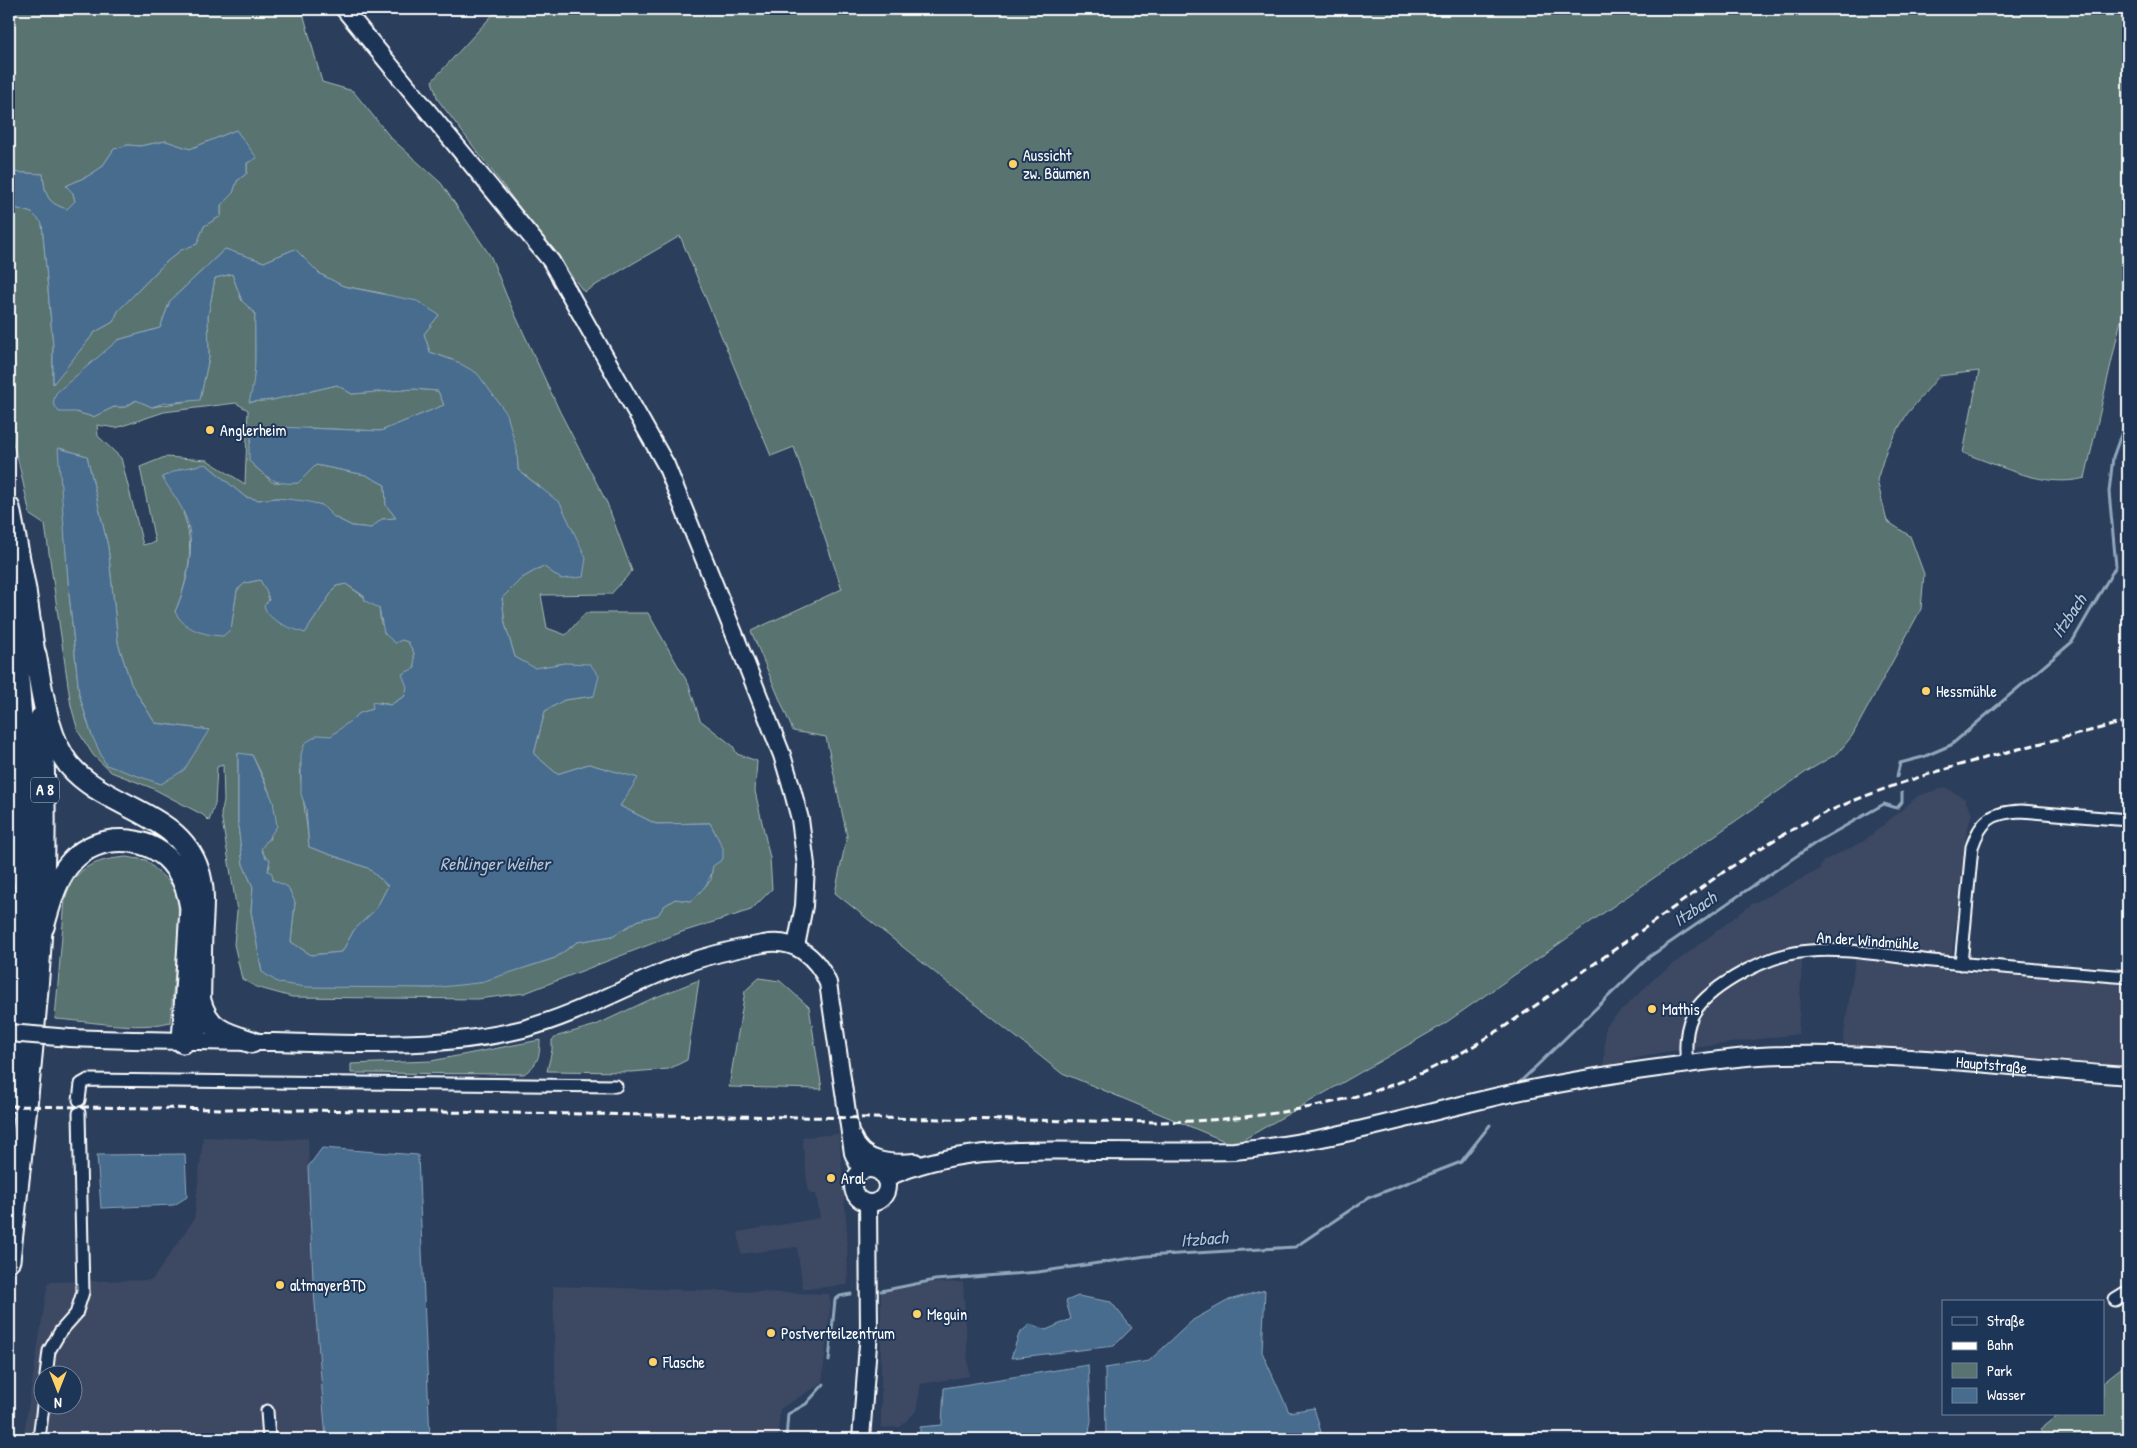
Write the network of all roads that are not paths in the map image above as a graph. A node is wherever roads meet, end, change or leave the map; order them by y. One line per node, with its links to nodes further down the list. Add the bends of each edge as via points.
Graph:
1 (344, 9): 8 (main road, via 551,261 666,464 754,683 792,789 806,865 804,906)
2 (9, 508): 4 (highway, A 8)
3 (9, 603): 7 (highway, A 8, via 22,704)
4 (35, 654): 7 (highway, A 8, via 45,809); 11 (highway, via 52,731 69,764 93,787 171,831 192,855 202,891)
5 (2128, 820): 9 (street, via 2013,811 1985,821 1972,846)
6 (9, 841): 7 (highway)
7 (34, 922): 13 (highway, via 61,874 87,848 122,840 157,850 180,874 191,908); 19 (highway, A 8); 26 (highway, A 8, via 32,1063)
8 (796, 946): 14 (main road, via 782,942 735,949 678,966 572,1012 524,1028 475,1038 446,1042 358,1044); 21 (main road, via 810,955 828,983)
9 (1961, 964): 10 (street, An der Windmühle); 15 (street, An der Windmühle, via 1840,951 1790,954 1767,961 1714,991 1702,1003 1692,1016 1686,1036)
10 (2128, 977)
11 (199, 999): 13 (highway, via 195,1034); 14 (highway, via 204,1016 214,1026)
12 (9, 1033): 13 (main road, bridge)
13 (184, 1042): 14 (main road)
14 (252, 1042)
15 (1687, 1064): 16 (main road, Hauptstraße, via 1781,1055 1854,1056); 22 (main road, Hauptstraße, via 1472,1102 1355,1132 1273,1147 1192,1152 1022,1150)
16 (2128, 1076)
17 (616, 1086): 18 (street, via 88,1080 80,1084)
18 (79, 1100)
19 (9, 1101)
20 (79, 1113): 29 (street, via 83,1292 76,1314 49,1351)
21 (850, 1128): 22 (main road, via 861,1151 885,1162); 23 (main road, via 853,1153)
22 (940, 1161): 24 (main road)
23 (861, 1171): 24 (main road, via 878,1171); 25 (main road, via 854,1181 854,1193 862,1202)
24 (885, 1180): 25 (main road, via 887,1185 883,1197)
25 (868, 1203): 34 (main road, via 868,1341)
26 (9, 1260)
27 (2128, 1292): 28 (street)
28 (2115, 1300)
29 (47, 1366)
30 (267, 1411): 33 (street)
31 (42, 1416): 32 (street)
32 (39, 1439)
33 (268, 1439)
34 (860, 1439)

